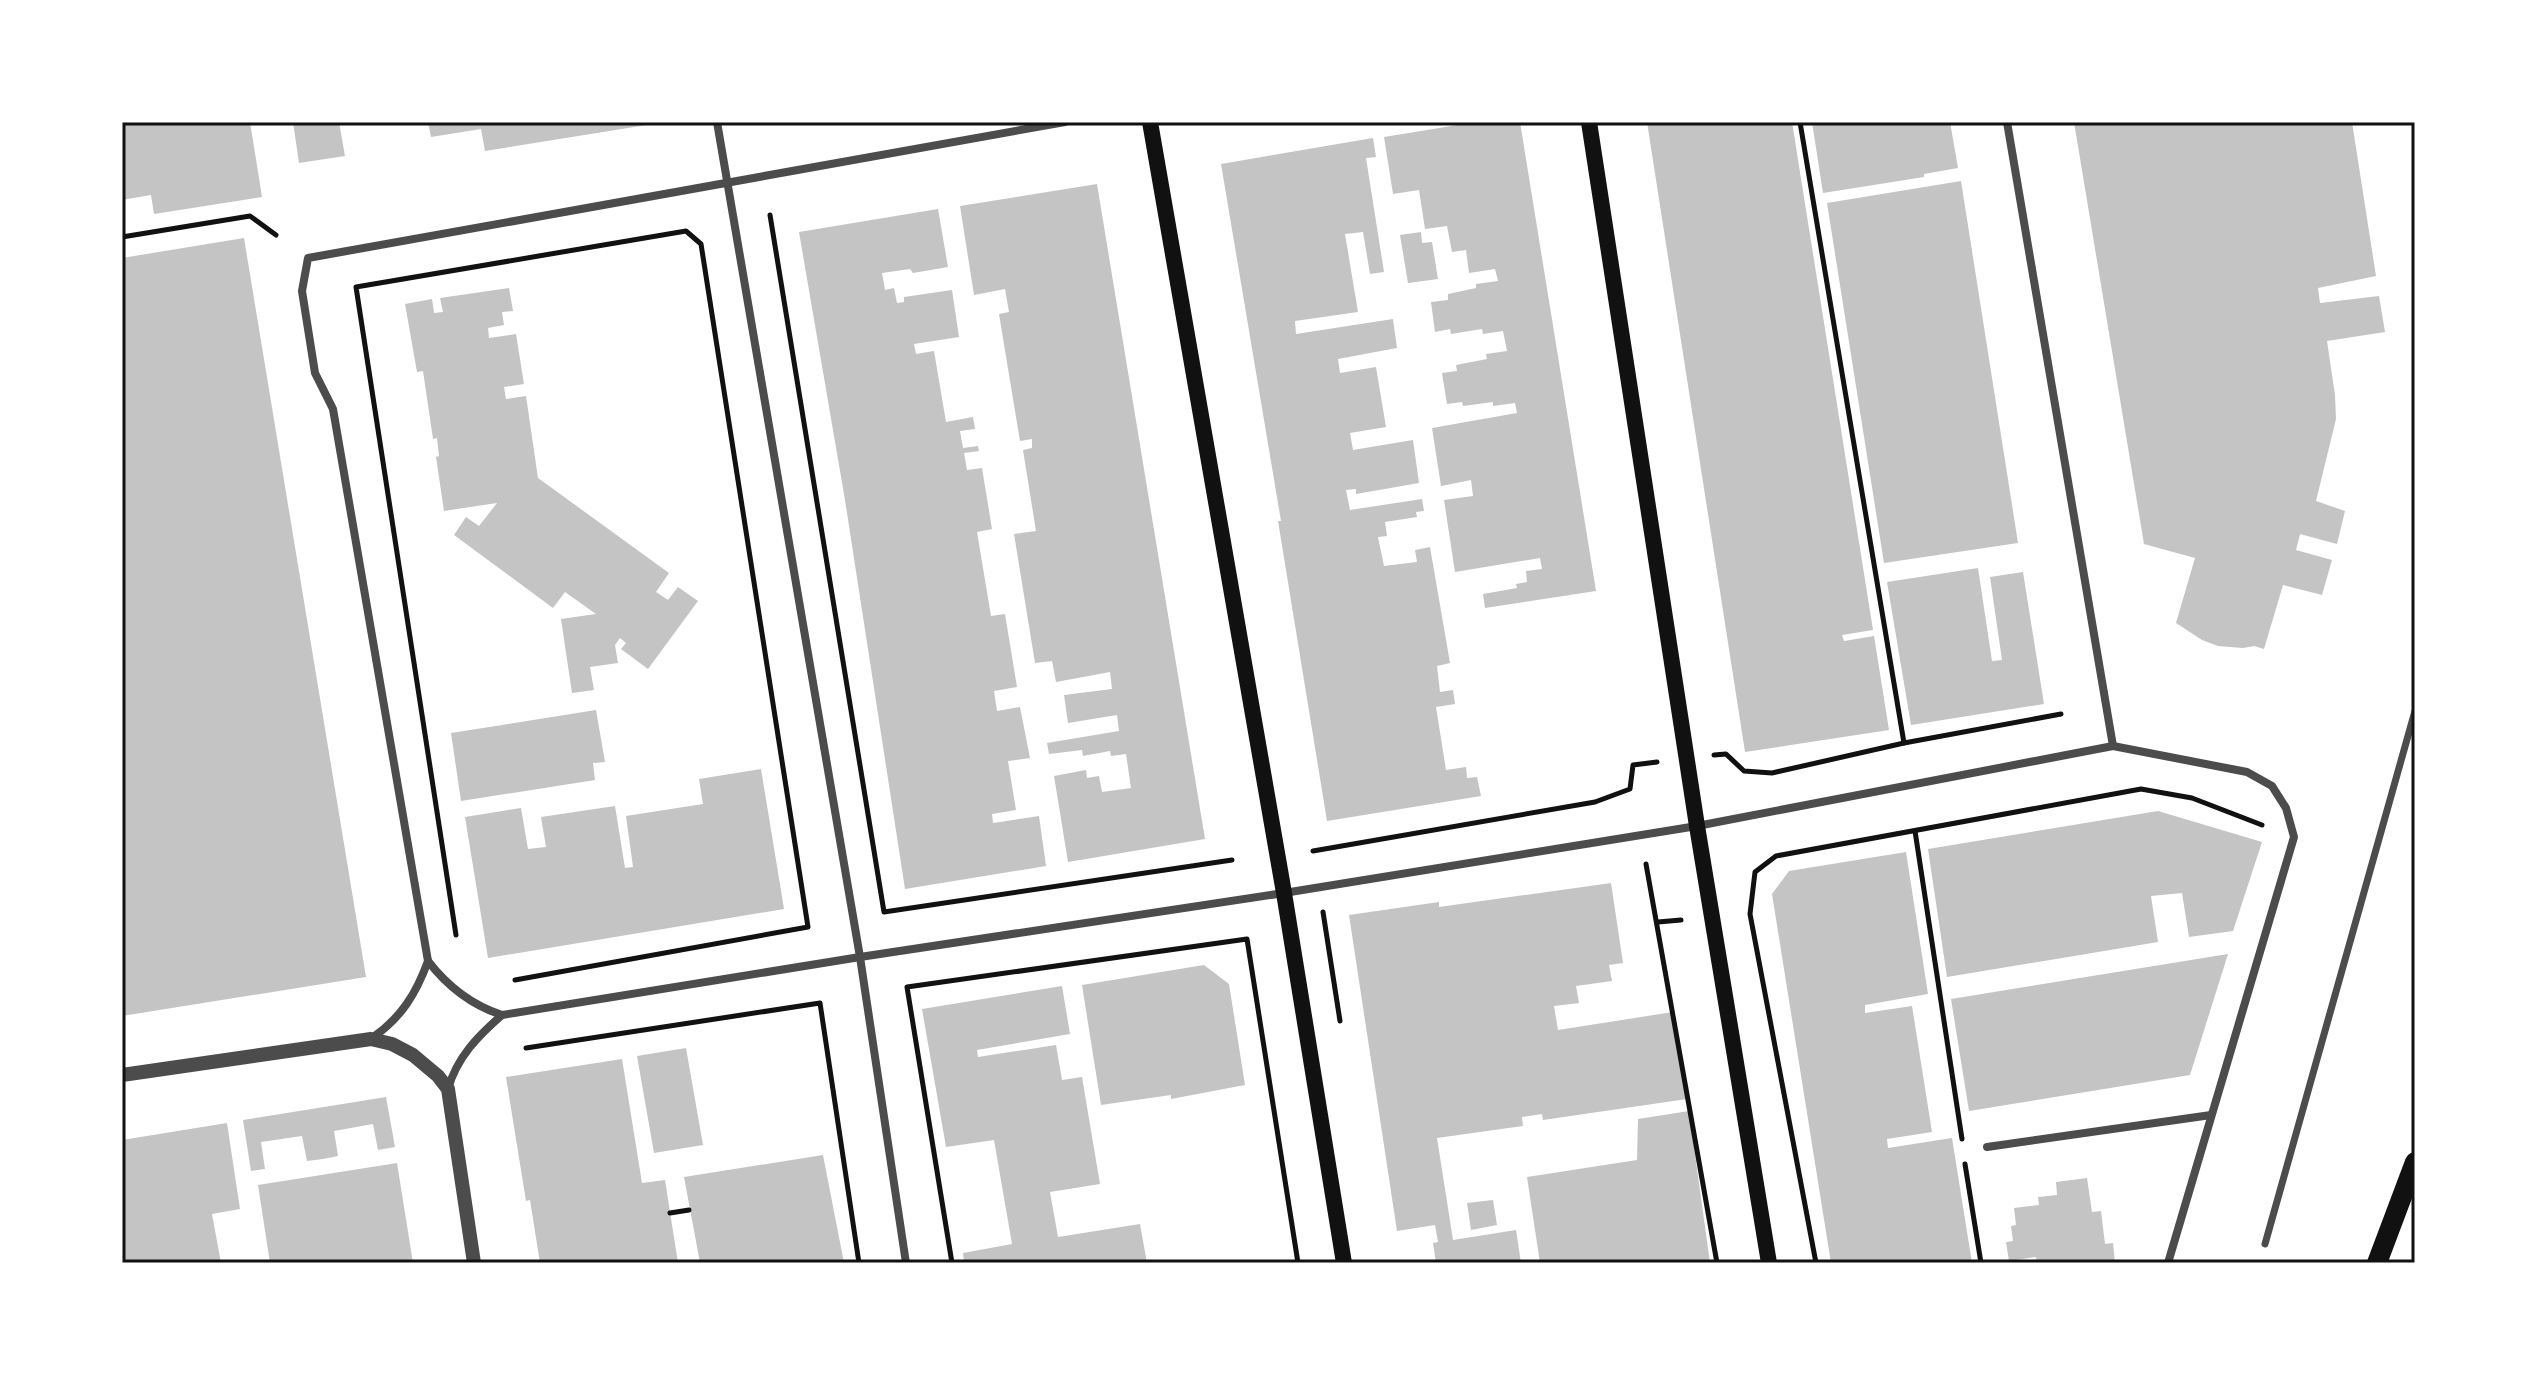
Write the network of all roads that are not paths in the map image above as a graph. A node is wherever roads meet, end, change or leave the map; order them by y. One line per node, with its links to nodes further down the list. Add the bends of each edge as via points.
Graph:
1 (717, 122): 6 (street)
2 (1065, 122): 6 (street)
3 (1150, 122): 10 (main road)
4 (1589, 122): 9 (main road)
5 (2007, 122): 8 (street)
6 (727, 181): 11 (street); 12 (street, via 308,258 302,291 315,373 333,409)
7 (2415, 711): 20 (street)
8 (2113, 746): 9 (street); 17 (street, via 2247,772 2272,786 2286,808 2294,837)
9 (1697, 826): 10 (street); 24 (main road)
10 (1284, 893): 11 (street); 23 (main road)
11 (860, 957): 13 (street); 22 (street)
12 (428, 961): 13 (street, via 461,994); 14 (street, via 407,1006)
13 (502, 1015): 16 (street, via 468,1049)
14 (371, 1039): 15 (street); 16 (street, via 413,1055)
15 (122, 1075)
16 (448, 1089): 21 (street)
17 (2211, 1115): 18 (street); 25 (street)
18 (1987, 1147)
19 (2415, 1162): 26 (main road)
20 (2265, 1244)
21 (474, 1263)
22 (906, 1263)
23 (1344, 1263)
24 (1769, 1263)
25 (2168, 1263)
26 (2377, 1263)

